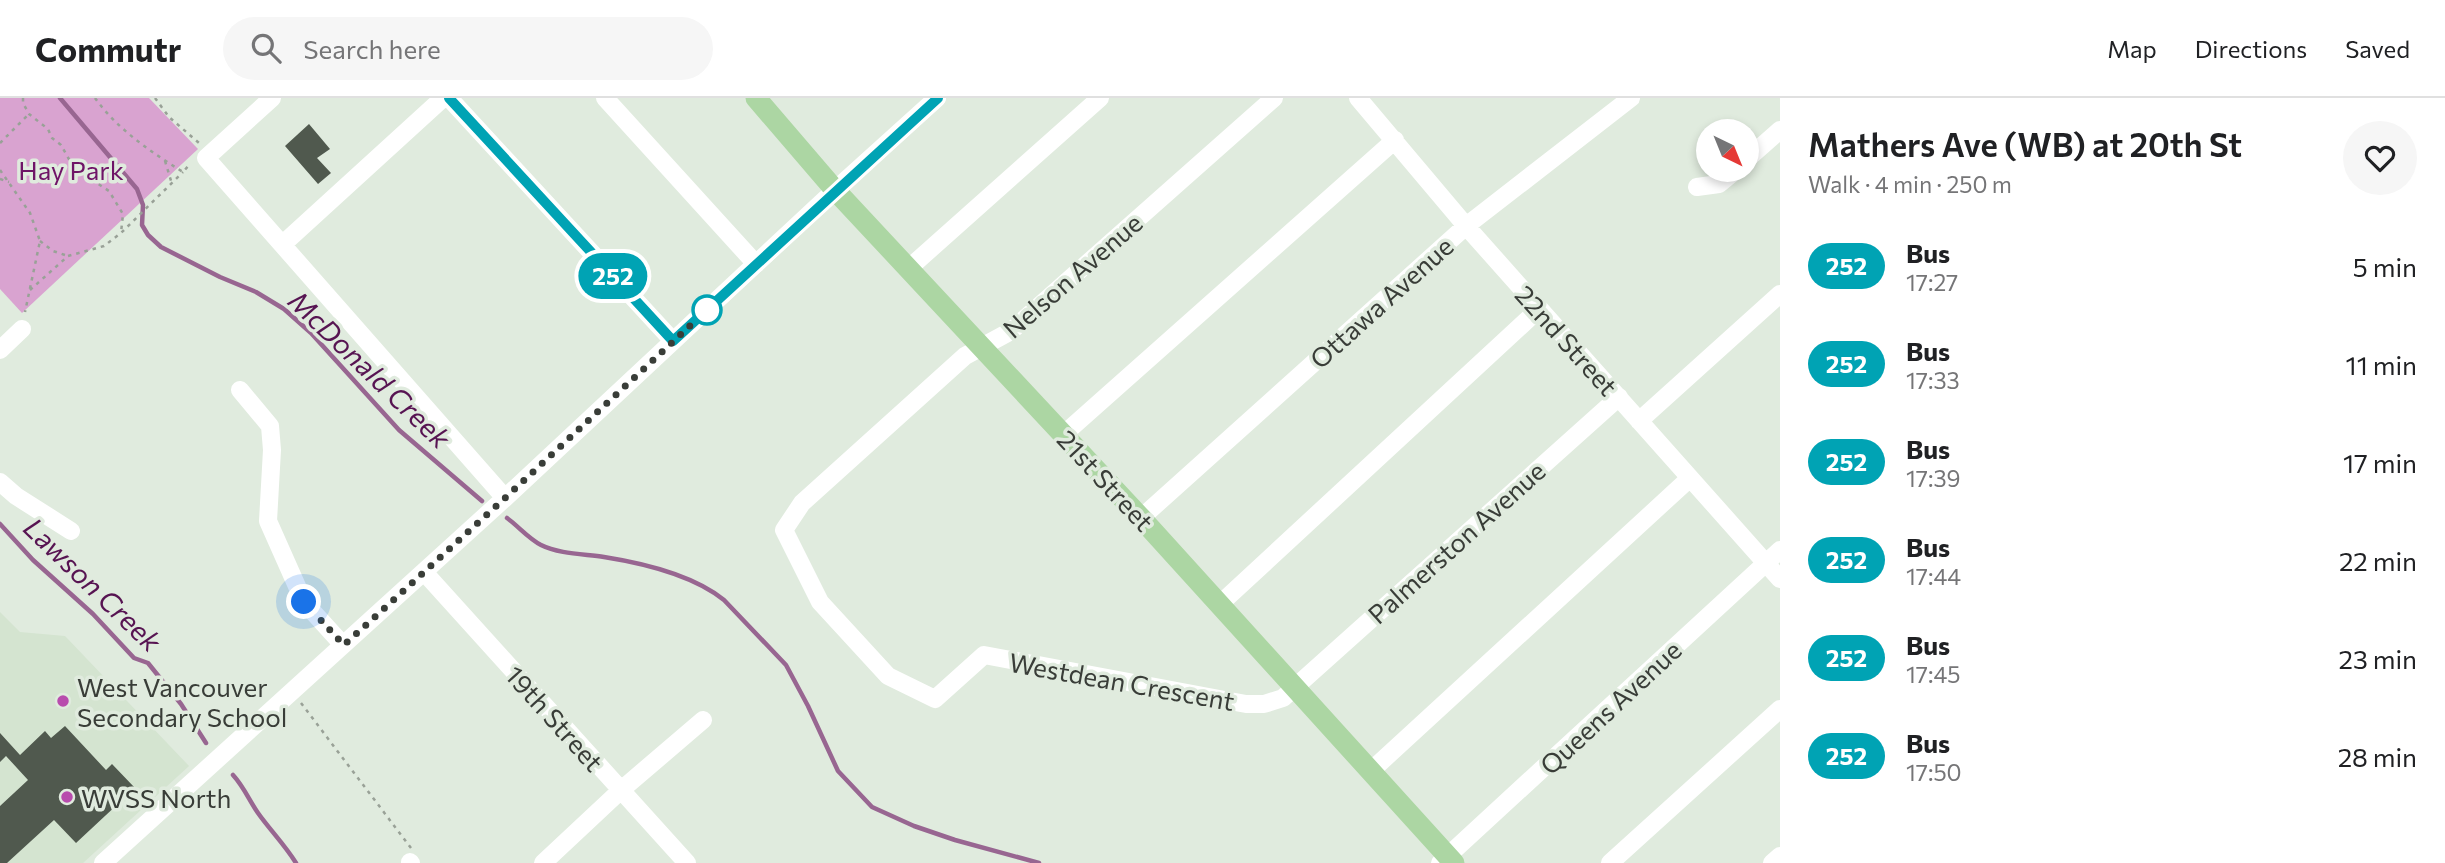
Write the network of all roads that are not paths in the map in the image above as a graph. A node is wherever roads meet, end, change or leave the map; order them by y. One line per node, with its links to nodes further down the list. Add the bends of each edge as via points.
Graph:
1 (272, 98): 18 (street, via 206,158)
2 (443, 98): 18 (street)
3 (449, 98): 24 (street)
4 (605, 98): 19 (street)
5 (937, 98): 16 (street)
6 (1100, 98): 20 (street)
7 (1274, 98): 25 (street, Nelson Avenue, via 1011,331)
8 (1358, 98): 12 (street, 22nd Street)
9 (1631, 98): 17 (street, Ottawa Avenue)
10 (759, 99): 16 (main road, 21st Street)
11 (1780, 130): 13 (street)
12 (1395, 140): 17 (street, 22nd Street); 30 (street)
13 (1759, 149)
14 (1721, 182): 15 (street)
15 (1697, 187)
16 (835, 190): 19 (street); 20 (main road, 21st Street)
17 (1466, 226): 22 (street, 22nd Street); 35 (street, Ottawa Avenue)
18 (283, 244): 33 (street)
19 (756, 264): 24 (street)
20 (908, 269): 25 (main road, 21st Street)
21 (1780, 294): 29 (street)
22 (1539, 309): 28 (street, 22nd Street); 41 (street)
23 (22, 329): 26 (street)
24 (673, 341): 33 (street)
25 (981, 349): 30 (main road, 21st Street); 34 (street, Nelson Avenue, via 965,356)
26 (0, 350)
27 (240, 390): 42 (street, via 270,426 268,521 304,602)
28 (1619, 397): 29 (street, 22nd Street); 43 (street, Palmerston Avenue)
29 (1639, 421): 31 (street, 22nd Street)
30 (1063, 434): 35 (main road, 21st Street)
31 (1690, 478): 38 (street, 22nd Street); 46 (street)
32 (0, 482): 36 (street)
33 (505, 498): 39 (street)
34 (803, 503): 43 (street, Westdean Crescent, via 784,530 820,602 888,676 935,699 984,655 1247,704 1283,698)
35 (1141, 518): 41 (main road, 21st Street)
36 (71, 531)
37 (1780, 550): 38 (street, Queens Avenue)
38 (1766, 564): 40 (street, 22nd Street); 49 (street, Queens Avenue)
39 (424, 572): 42 (street); 47 (street, 19th Street)
40 (1780, 579)
41 (1220, 604): 43 (main road, 21st Street)
42 (344, 645): 50 (street)
43 (1294, 688): 46 (main road, 21st Street)
44 (1780, 709): 53 (street)
45 (703, 720): 47 (street)
46 (1372, 770): 49 (main road, 21st Street)
47 (620, 791): 51 (street); 52 (street, 19th Street)
48 (1780, 856): 54 (street)
49 (1448, 860)
50 (103, 863)
51 (543, 863)
52 (687, 863)
53 (1610, 863)
54 (1772, 863)

